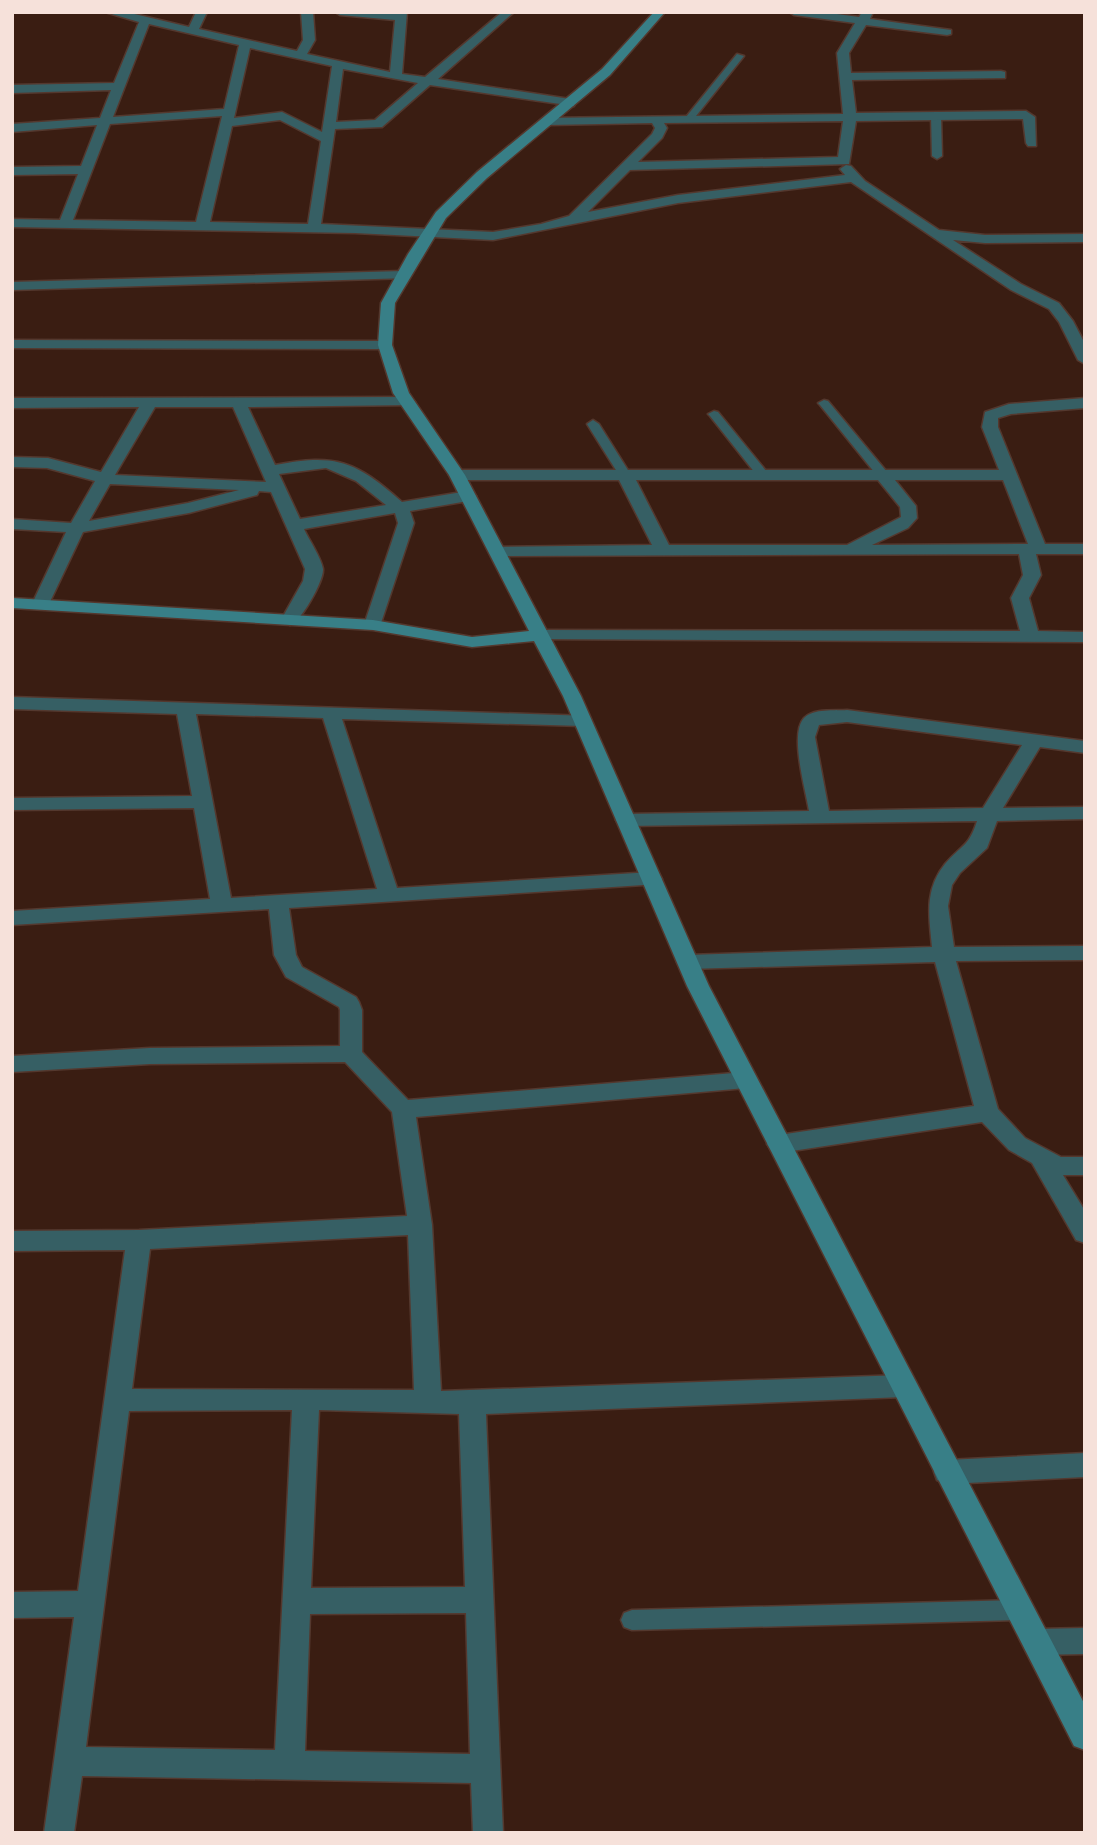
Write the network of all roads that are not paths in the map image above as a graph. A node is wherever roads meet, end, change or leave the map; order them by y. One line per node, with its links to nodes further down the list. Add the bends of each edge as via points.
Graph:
1 (110, 12): 10 (street)
2 (307, 12): 14 (street, via 309,40)
3 (340, 12): 8 (street)
4 (509, 12): 20 (street)
5 (660, 12): 23 (street, via 606,72)
6 (794, 12): 9 (street)
7 (205, 13): 11 (street)
8 (400, 15): 18 (street)
9 (864, 17): 12 (street); 19 (street, via 843,53)
10 (145, 20): 11 (street); 21 (street)
11 (192, 31): 13 (street)
12 (947, 32)
13 (245, 43): 14 (street); 25 (street)
14 (300, 57): 16 (street)
15 (740, 57): 27 (lane)
16 (338, 65): 18 (street); 32 (street)
17 (1001, 75): 19 (street)
18 (396, 76): 20 (street)
19 (845, 77): 26 (street)
20 (430, 80): 23 (street); 32 (street, via 378,124)
21 (119, 86): 22 (street); 30 (street)
22 (12, 89)
23 (570, 103): 29 (street)
24 (936, 116): 26 (street); 33 (street, via 1026,115); 34 (lane)
25 (227, 117): 30 (street); 32 (street, via 282,116); 43 (street)
26 (850, 117): 27 (street); 35 (street)
27 (689, 119): 28 (street)
28 (655, 120): 29 (street); 36 (street, via 660,131)
29 (548, 121): 46 (street, via 482,175)
30 (104, 123): 31 (street); 37 (street)
31 (15, 125)
32 (326, 132): 44 (street)
33 (1032, 144)
34 (937, 156)
35 (844, 161): 36 (street); 39 (street)
36 (630, 166): 40 (street)
37 (86, 170): 38 (street); 42 (street)
38 (12, 171)
39 (853, 178): 40 (street); 45 (street)
40 (572, 219): 46 (street, via 493,236)
41 (12, 223): 42 (street)
42 (65, 223): 43 (street)
43 (202, 226): 44 (street)
44 (314, 228): 46 (street)
45 (934, 232): 47 (street, via 985,239); 50 (street, via 1016,288 1054,306)
46 (429, 233): 48 (street)
47 (1085, 237)
48 (403, 275): 49 (street); 52 (street, via 388,303)
49 (12, 286)
50 (1080, 338): 53 (street)
51 (12, 344): 52 (street)
52 (385, 345): 56 (street)
53 (1085, 360)
54 (150, 402): 55 (street); 57 (street); 68 (street)
55 (238, 402): 56 (street); 69 (street)
56 (407, 402): 63 (street)
57 (12, 403)
58 (824, 403): 66 (lane)
59 (1085, 403): 67 (street, via 1009,409 990,415 990,427)
60 (714, 414): 65 (lane)
61 (593, 425): 64 (lane)
62 (12, 462): 68 (street, via 48,463)
63 (457, 475): 64 (street); 70 (street)
64 (625, 475): 65 (street); 79 (street)
65 (763, 475): 66 (street)
66 (883, 475): 67 (street); 77 (street, via 908,506 909,518)
67 (1010, 475): 75 (street)
68 (106, 479): 69 (street); 74 (street)
69 (271, 482): 71 (street, via 309,464 330,463 343,466); 73 (street); 74 (street, via 189,508)
70 (468, 496): 71 (street); 78 (street)
71 (399, 508): 73 (street); 83 (street, via 407,523)
72 (12, 524): 74 (street)
73 (296, 526): 82 (street, via 314,569)
74 (76, 527): 81 (street)
75 (1032, 549): 76 (street); 77 (street); 85 (street, via 1032,575 1020,598)
76 (1085, 549)
77 (849, 550): 79 (street)
78 (497, 551): 79 (street); 84 (street)
79 (663, 551)
80 (12, 603): 81 (street)
81 (41, 604): 82 (street)
82 (290, 620): 83 (street)
83 (373, 625): 84 (street, via 472,642)
84 (539, 635): 85 (street); 90 (street)
85 (1031, 637): 86 (street)
86 (1085, 637)
87 (12, 703): 88 (street)
88 (185, 708): 89 (street); 93 (street)
89 (330, 712): 90 (street); 100 (street)
90 (582, 720): 98 (street)
91 (1032, 742): 92 (street); 96 (street); 97 (street, via 847,716 820,717 811,722 806,737)
92 (1085, 747)
93 (203, 802): 94 (street); 102 (street)
94 (12, 804)
95 (1085, 813): 96 (street)
96 (989, 815): 97 (street); 105 (street, via 980,843 942,885 938,906)
97 (820, 817): 98 (street)
98 (626, 820): 99 (street)
99 (652, 879): 100 (street); 106 (street)
100 (389, 895): 101 (street)
101 (278, 902): 102 (street); 107 (street, via 285,955 294,972 348,1002)
102 (222, 905): 103 (street)
103 (12, 918)
104 (1085, 953): 105 (street)
105 (944, 955): 106 (street); 111 (street)
106 (688, 962): 109 (street)
107 (351, 1054): 108 (street, via 150,1056); 110 (street)
108 (12, 1064)
109 (746, 1080): 110 (street); 112 (street)
110 (404, 1109): 115 (street)
111 (987, 1113): 112 (street); 113 (street, via 1017,1144)
112 (779, 1144): 119 (street)
113 (1040, 1156): 114 (street, via 1058,1166); 116 (street)
114 (1085, 1166)
115 (420, 1225): 117 (street); 122 (street)
116 (1085, 1233)
117 (139, 1240): 118 (street); 121 (street)
118 (12, 1241)
119 (903, 1386): 123 (street); 125 (street)
120 (306, 1399): 121 (street); 122 (street); 127 (street)
121 (116, 1400): 128 (street)
122 (428, 1402): 123 (street)
123 (472, 1403): 126 (street)
124 (1085, 1465): 125 (street)
125 (947, 1472): 130 (street)
126 (479, 1600): 127 (street); 137 (street)
127 (297, 1601): 136 (street)
128 (89, 1604): 129 (street); 135 (street)
129 (12, 1605)
130 (1020, 1610): 131 (lane); 133 (street)
131 (632, 1620)
132 (1085, 1641): 133 (street)
133 (1036, 1642): 134 (street)
134 (1085, 1735)
135 (69, 1761): 136 (street); 138 (street)
136 (289, 1765): 137 (street)
137 (486, 1769): 139 (street)
138 (59, 1833)
139 (488, 1833)

